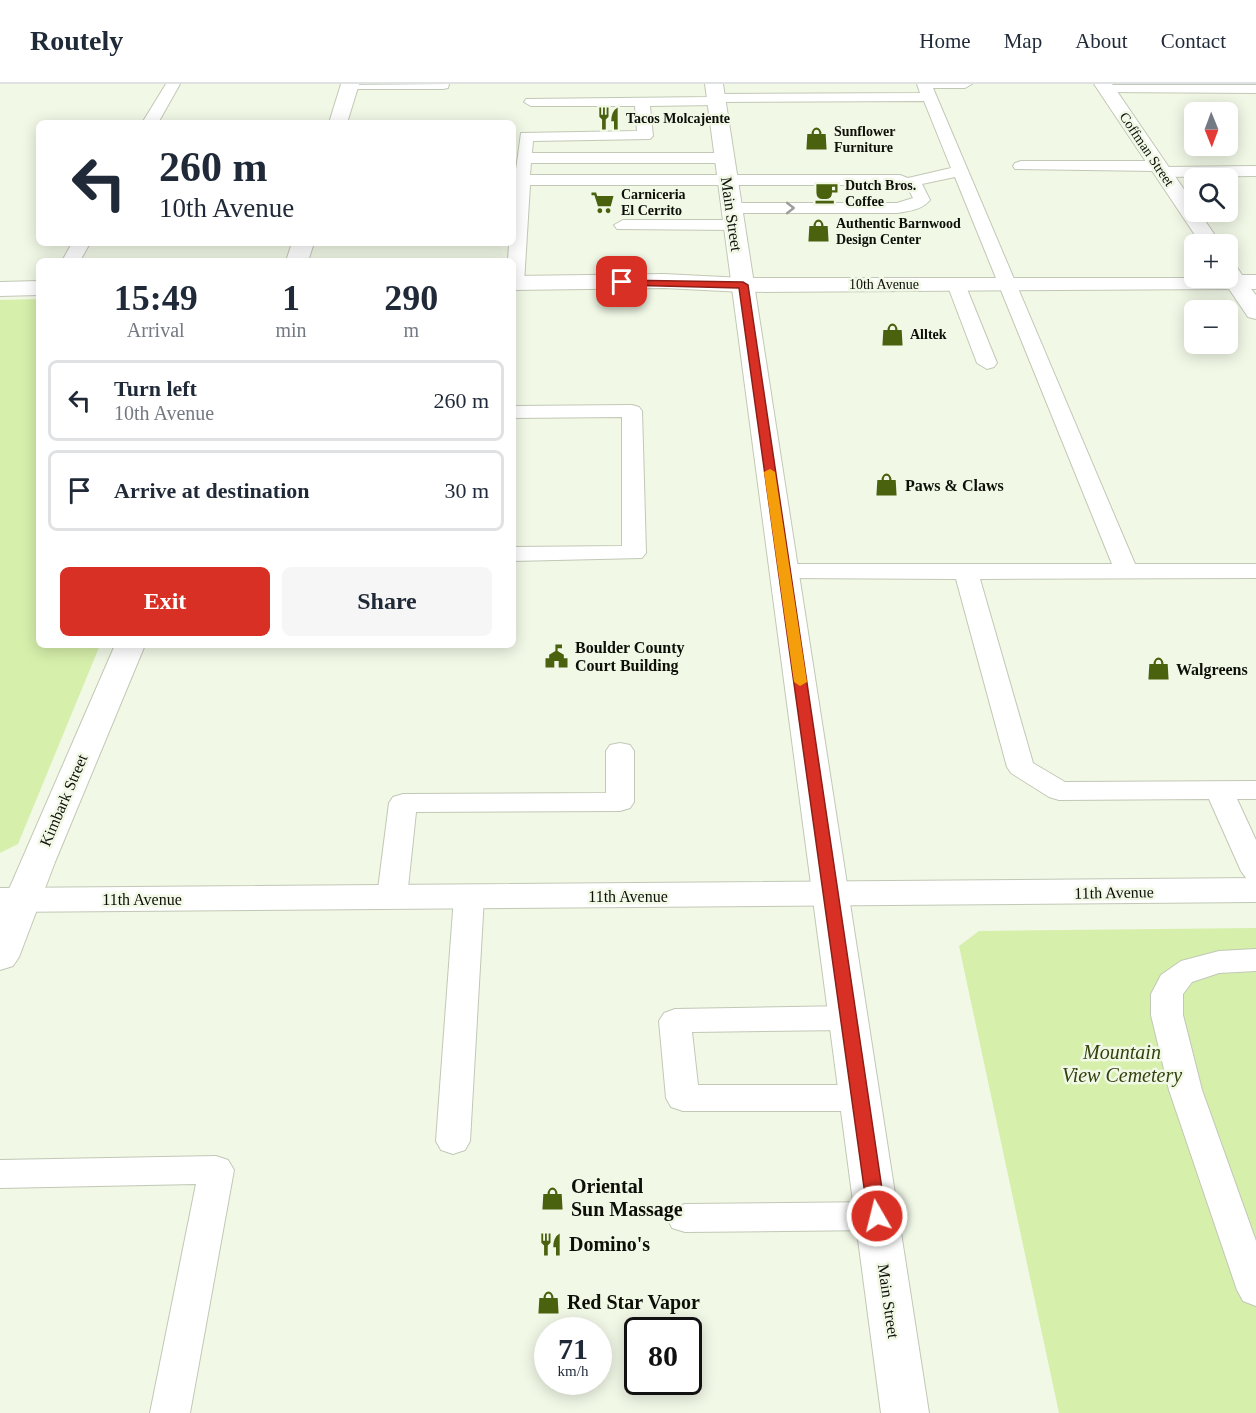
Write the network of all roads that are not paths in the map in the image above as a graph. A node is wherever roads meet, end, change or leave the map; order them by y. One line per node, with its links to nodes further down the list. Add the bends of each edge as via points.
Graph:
1 (173, 84): 13 (lane)
2 (350, 84): 5 (lane); 14 (main road)
3 (532, 84): 12 (lane)
4 (965, 84): 8 (lane)
5 (443, 85)
6 (1105, 86): 7 (lane); 18 (main road, Coffman Street)
7 (1188, 86): 9 (lane)
8 (925, 88): 10 (lane); 19 (lane)
9 (1256, 89)
10 (715, 94): 11 (lane); 16 (main road, Main Street)
11 (642, 102): 12 (lane); 12 (lane, via 645,136)
12 (528, 119): 15 (lane)
13 (152, 120)
14 (339, 120)
15 (524, 158): 16 (lane); 22 (lane)
16 (724, 158): 21 (main road, Main Street)
17 (1021, 166): 18 (lane)
18 (1160, 169): 20 (lane); 26 (main road, Coffman Street)
19 (959, 171): 23 (lane); 30 (lane)
20 (1256, 171)
21 (727, 179): 22 (lane); 23 (lane); 24 (main road, Main Street)
22 (522, 180): 27 (lane)
23 (906, 183): 24 (lane, one-way to 23, via 911,206 922,200 916,187)
24 (733, 216): 25 (lane); 32 (main road, Main Street)
25 (623, 225)
26 (1204, 234)
27 (516, 258)
28 (1240, 278): 30 (main road, 10th Avenue); 35 (main road)
29 (516, 283): 32 (main road, 10th Avenue)
30 (1005, 283): 31 (main road, 10th Avenue); 39 (lane)
31 (956, 284): 32 (main road, 10th Avenue); 36 (lane)
32 (743, 285): 40 (main road, Main Street)
33 (36, 288): 34 (main road)
34 (0, 289)
35 (1256, 312)
36 (987, 363)
37 (516, 412): 38 (lane, via 632,411 634,553)
38 (516, 554)
39 (1126, 570): 41 (lane); 42 (lane)
40 (784, 571): 42 (lane); 49 (main road, Main Street)
41 (1256, 571)
42 (966, 572): 45 (lane, via 1021,767 1059,791)
43 (129, 648): 52 (main road, Kimbark Street)
44 (620, 752): 50 (lane, via 620,802 403,803)
45 (1219, 790): 46 (lane); 47 (lane)
46 (1256, 790)
47 (1256, 871)
48 (1256, 890): 49 (main road, 11th Avenue)
49 (832, 895): 51 (main road, 11th Avenue); 55 (main road, Main Street)
50 (392, 897): 51 (main road, 11th Avenue); 52 (main road, 11th Avenue)
51 (470, 897): 57 (lane)
52 (11, 900): 53 (main road, Kimbark Street)
53 (0, 957)
54 (1256, 960): 61 (lane, via 1221,962 1184,974 1167,994 1165,1014 1180,1071)
55 (848, 1018): 56 (main road, Main Street); 56 (lane, via 675,1021 683,1098)
56 (860, 1098): 59 (main road, Main Street)
57 (453, 1141)
58 (0, 1174): 62 (lane, via 216,1170)
59 (877, 1216): 60 (lane); 63 (main road, Main Street)
60 (685, 1218)
61 (1256, 1290)
62 (171, 1413)
63 (905, 1413)

